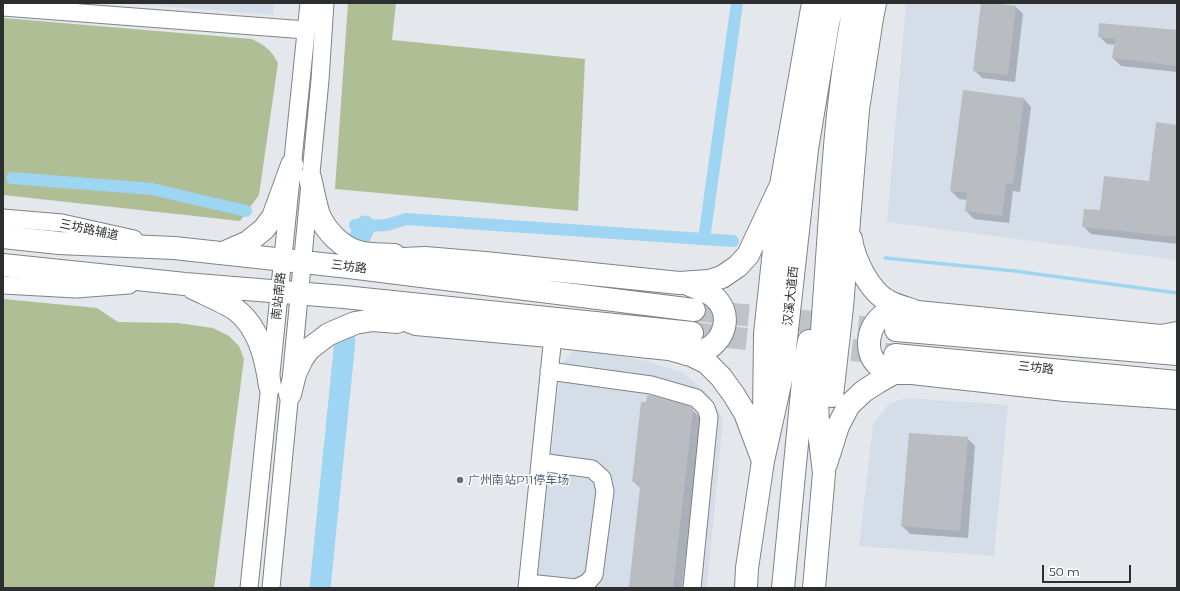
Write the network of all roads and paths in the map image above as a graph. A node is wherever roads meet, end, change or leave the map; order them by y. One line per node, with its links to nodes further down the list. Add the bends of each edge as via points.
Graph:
1 (309, 3): 9 (street, 南站南路)
2 (325, 3): 11 (street, 南站南路)
3 (813, 3): 12 (main road)
4 (833, 3): 42 (main road, 汉溪大道西, via 807,148 782,375)
5 (855, 3): 16 (main road, via 834,149)
6 (3, 7): 8 (street)
7 (876, 8): 14 (main road, via 858,109)
8 (118, 9): 9 (street)
9 (306, 30): 10 (street, 南站南路)
10 (292, 165): 18 (main road, via 274,217 248,242); 20 (street, 南站南路)
11 (310, 178): 19 (main road, via 320,216 330,232 342,244 360,252); 20 (street, 南站南路)
12 (781, 185): 23 (main road, via 748,255 738,266 722,277 709,281); 42 (main road, via 765,334)
13 (3, 218): 17 (street, 三坊路辅道, via 62,223)
14 (848, 221): 29 (main road, via 852,249 866,278 876,291 888,301); 44 (main road, via 842,307)
15 (3, 237): 17 (main road, 三坊路, via 59,243)
16 (827, 246): 44 (main road, via 818,403); 50 (main road, via 805,361)
17 (174, 248): 18 (main road, 三坊路)
18 (222, 254): 20 (main road, 三坊路)
19 (425, 258): 22 (main road); 23 (main road)
20 (292, 261): 22 (main road, 三坊路); 26 (street, 南站南路)
21 (3, 265): 24 (main road)
22 (349, 267): 28 (main road, 三坊路)
23 (682, 282): 35 (main road, via 712,296 723,308 725,317 719,339 704,351)
24 (178, 283): 25 (street, via 76,289); 26 (main road); 39 (main road, via 235,309 247,321 261,344)
25 (3, 285)
26 (290, 292): 27 (main road); 39 (street, 南站南路); 40 (street, 南站南路)
27 (344, 297): 30 (main road); 32 (main road)
28 (694, 310)
29 (918, 312): 33 (main road, via 1161,336); 37 (main road, via 888,313 874,326 869,339 874,361 885,370)
30 (416, 324): 34 (main road); 40 (main road, via 373,320 355,323 329,334 309,349 302,359)
31 (896, 330): 36 (main road)
32 (692, 333)
33 (1177, 333)
34 (552, 336): 35 (main road); 38 (street)
35 (686, 354): 42 (main road, via 707,363 721,377 745,413)
36 (1177, 354)
37 (898, 364): 41 (main road, via 912,373 1066,390); 44 (main road, via 894,373 864,391 849,405 838,426)
38 (549, 371): 43 (street); 49 (street, via 651,385 696,398 706,408 709,417)
39 (270, 386): 47 (street, 南站南路)
40 (290, 394): 48 (street, 南站南路)
41 (1173, 395)
42 (763, 461): 45 (main road, 汉溪大道西)
43 (540, 462): 46 (street); 46 (street, via 592,469 602,478 605,491 594,575 587,583 576,588)
44 (824, 473): 51 (main road)
45 (745, 581)
46 (528, 585)
47 (249, 588)
48 (271, 588)
49 (692, 588)
50 (783, 588)
51 (814, 588)

